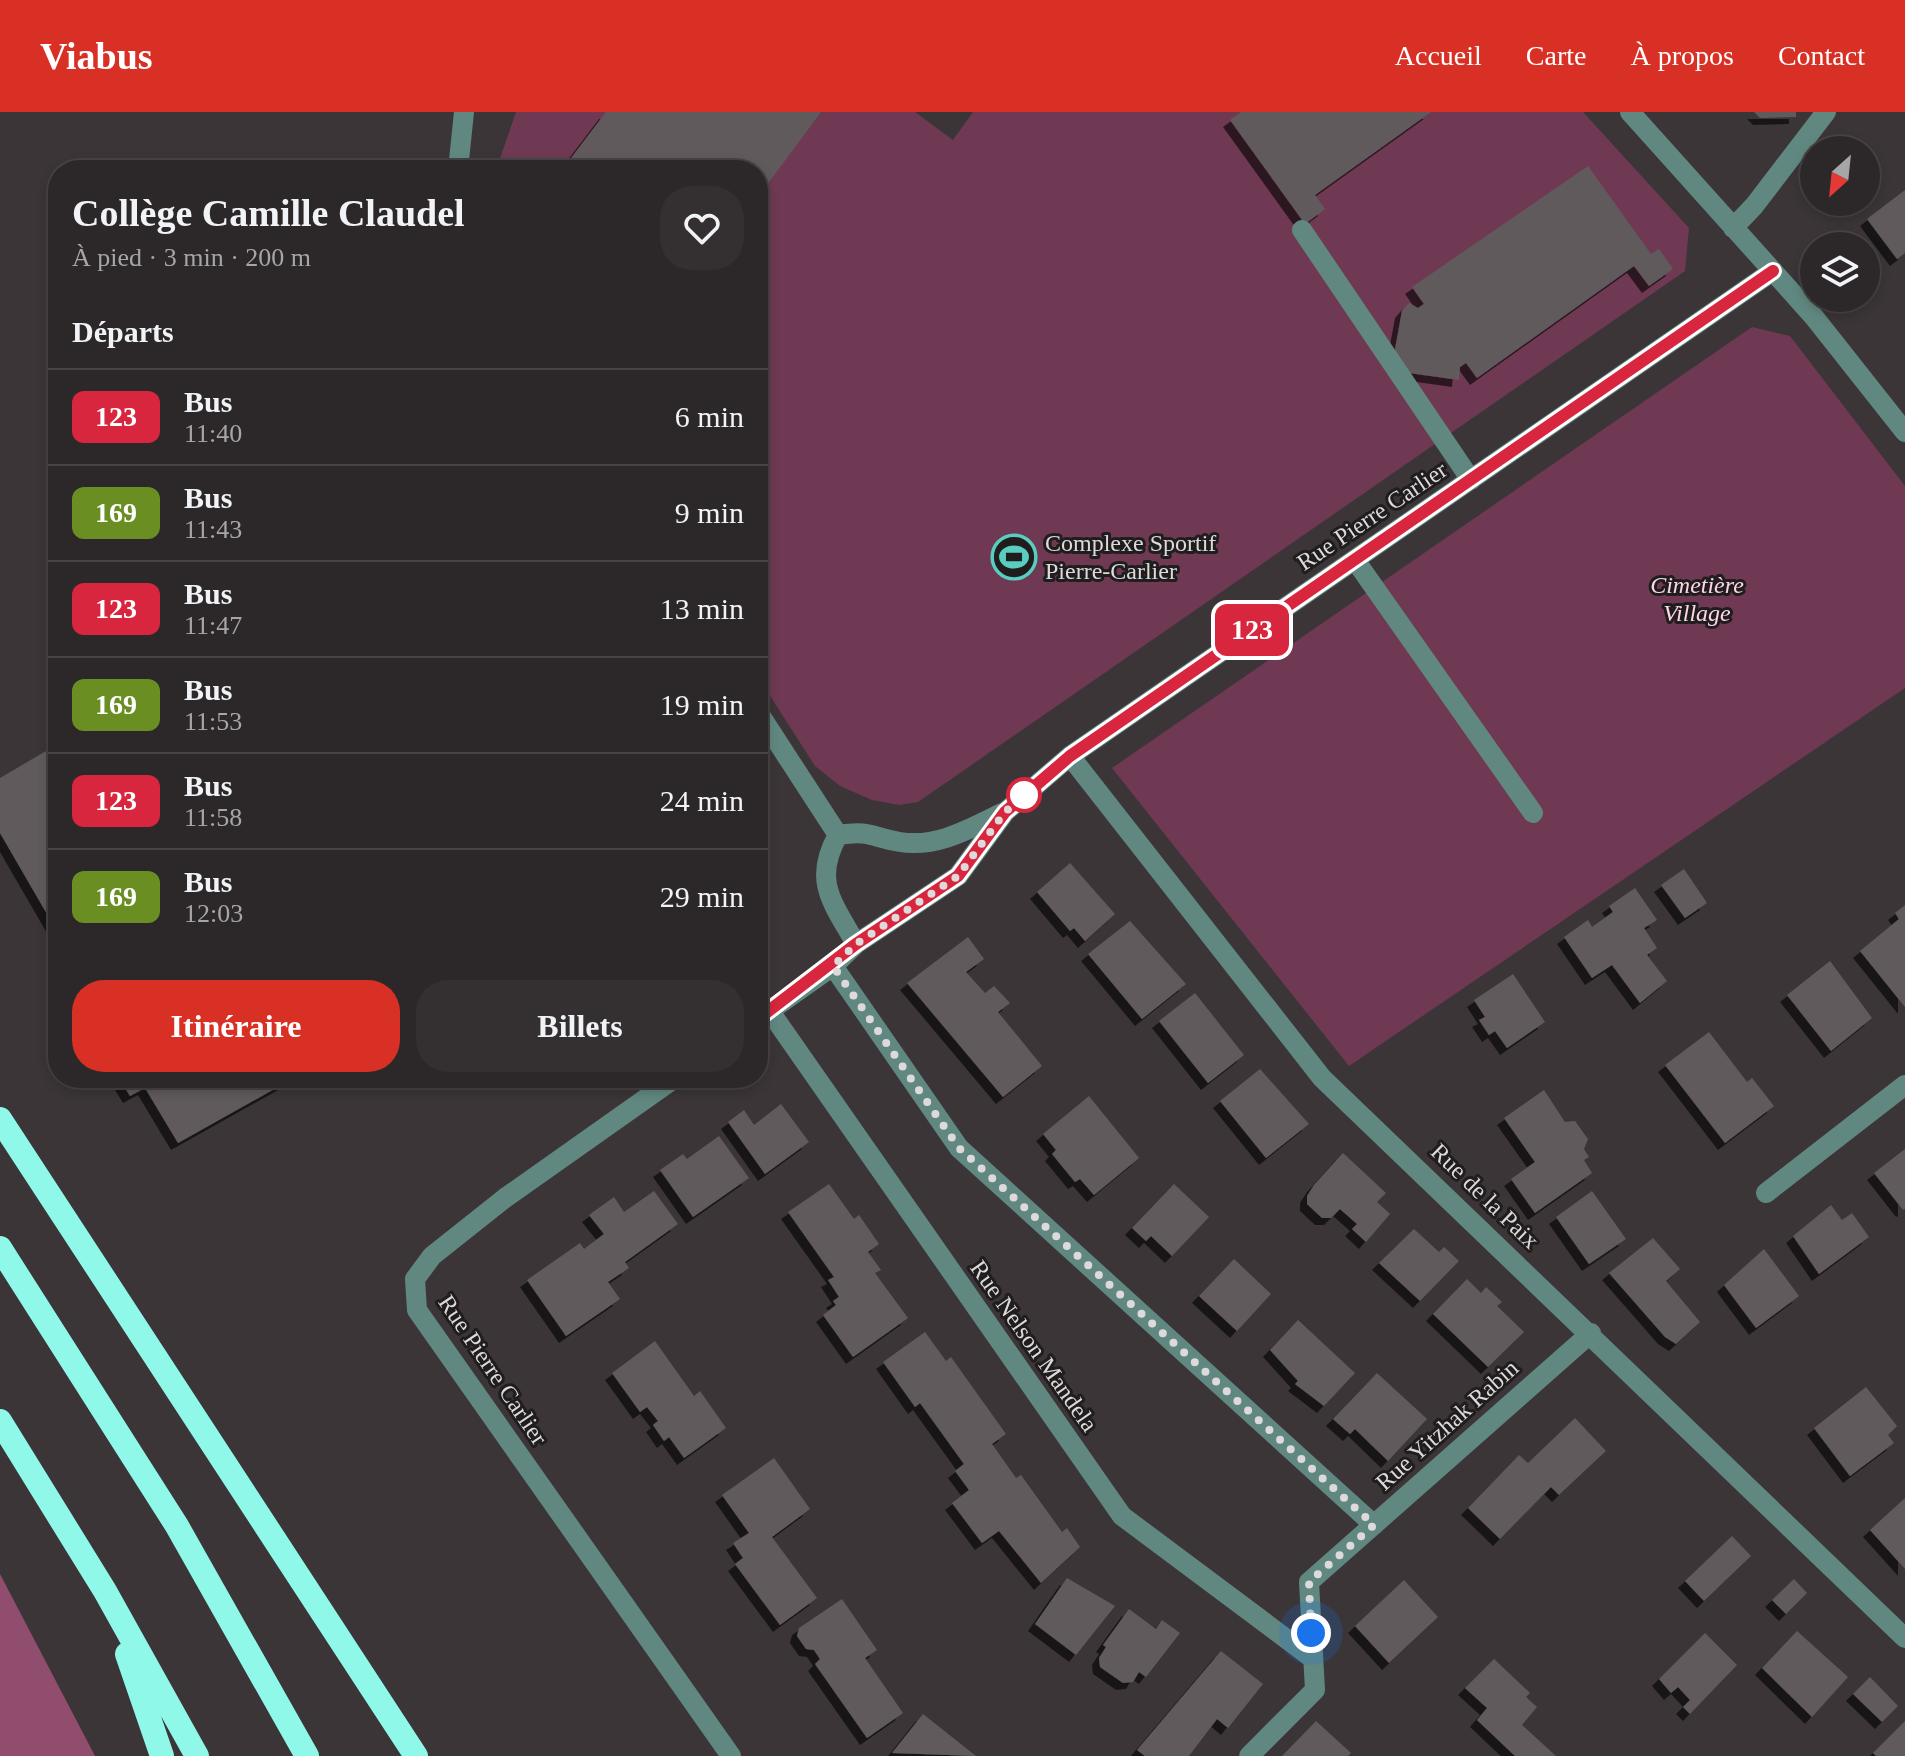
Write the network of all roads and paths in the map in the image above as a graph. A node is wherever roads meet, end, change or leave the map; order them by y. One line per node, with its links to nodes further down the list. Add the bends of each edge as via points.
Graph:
1 (464, 112): 4 (street)
2 (1630, 112): 5 (street)
3 (1826, 112): 5 (street)
4 (459, 160)
5 (1733, 228): 7 (street)
6 (1302, 230): 9 (street)
7 (1773, 271): 8 (street); 9 (street, Rue Pierre Carlier)
8 (1905, 432)
9 (1471, 480): 10 (street, Rue Pierre Carlier)
10 (1355, 560): 12 (street, Rue Pierre Carlier); 14 (street)
11 (768, 727): 15 (street)
12 (1070, 756): 13 (street, Rue Pierre Carlier); 25 (street, Rue de la Paix, via 1322,1078)
13 (1005, 812): 15 (street, Rue Pierre Carlier, via 949,839 900,842 866,831); 16 (street, Rue Pierre Carlier, via 958,876)
14 (1533, 813)
15 (838, 835): 16 (street, via 823,874)
16 (856, 944): 17 (street, Rue Pierre Carlier)
17 (833, 966): 18 (street, Rue Pierre Carlier); 27 (street, via 959,1148)
18 (768, 1011)
19 (768, 1020): 30 (street, Rue Nelson Mandela, via 1122,1516)
20 (1905, 1085): 23 (street)
21 (661, 1088): 35 (street, Rue Pierre Carlier, via 432,1256 415,1279 417,1310)
22 (0, 1119): 34 (highway)
23 (1766, 1193)
24 (0, 1248): 33 (highway, via 177,1526)
25 (1591, 1333): 27 (street, Rue Yitzhak Rabin); 29 (street, Rue de la Paix)
26 (0, 1421): 28 (highway)
27 (1374, 1525): 30 (street, Rue Yitzhak Rabin, via 1309,1582)
28 (105, 1591): 31 (highway); 32 (highway)
29 (1905, 1638)
30 (1312, 1658): 36 (street, Rue Yitzhak Rabin, via 1315,1690)
31 (162, 1756)
32 (197, 1756)
33 (307, 1756)
34 (416, 1756)
35 (731, 1756)
36 (1249, 1756)

